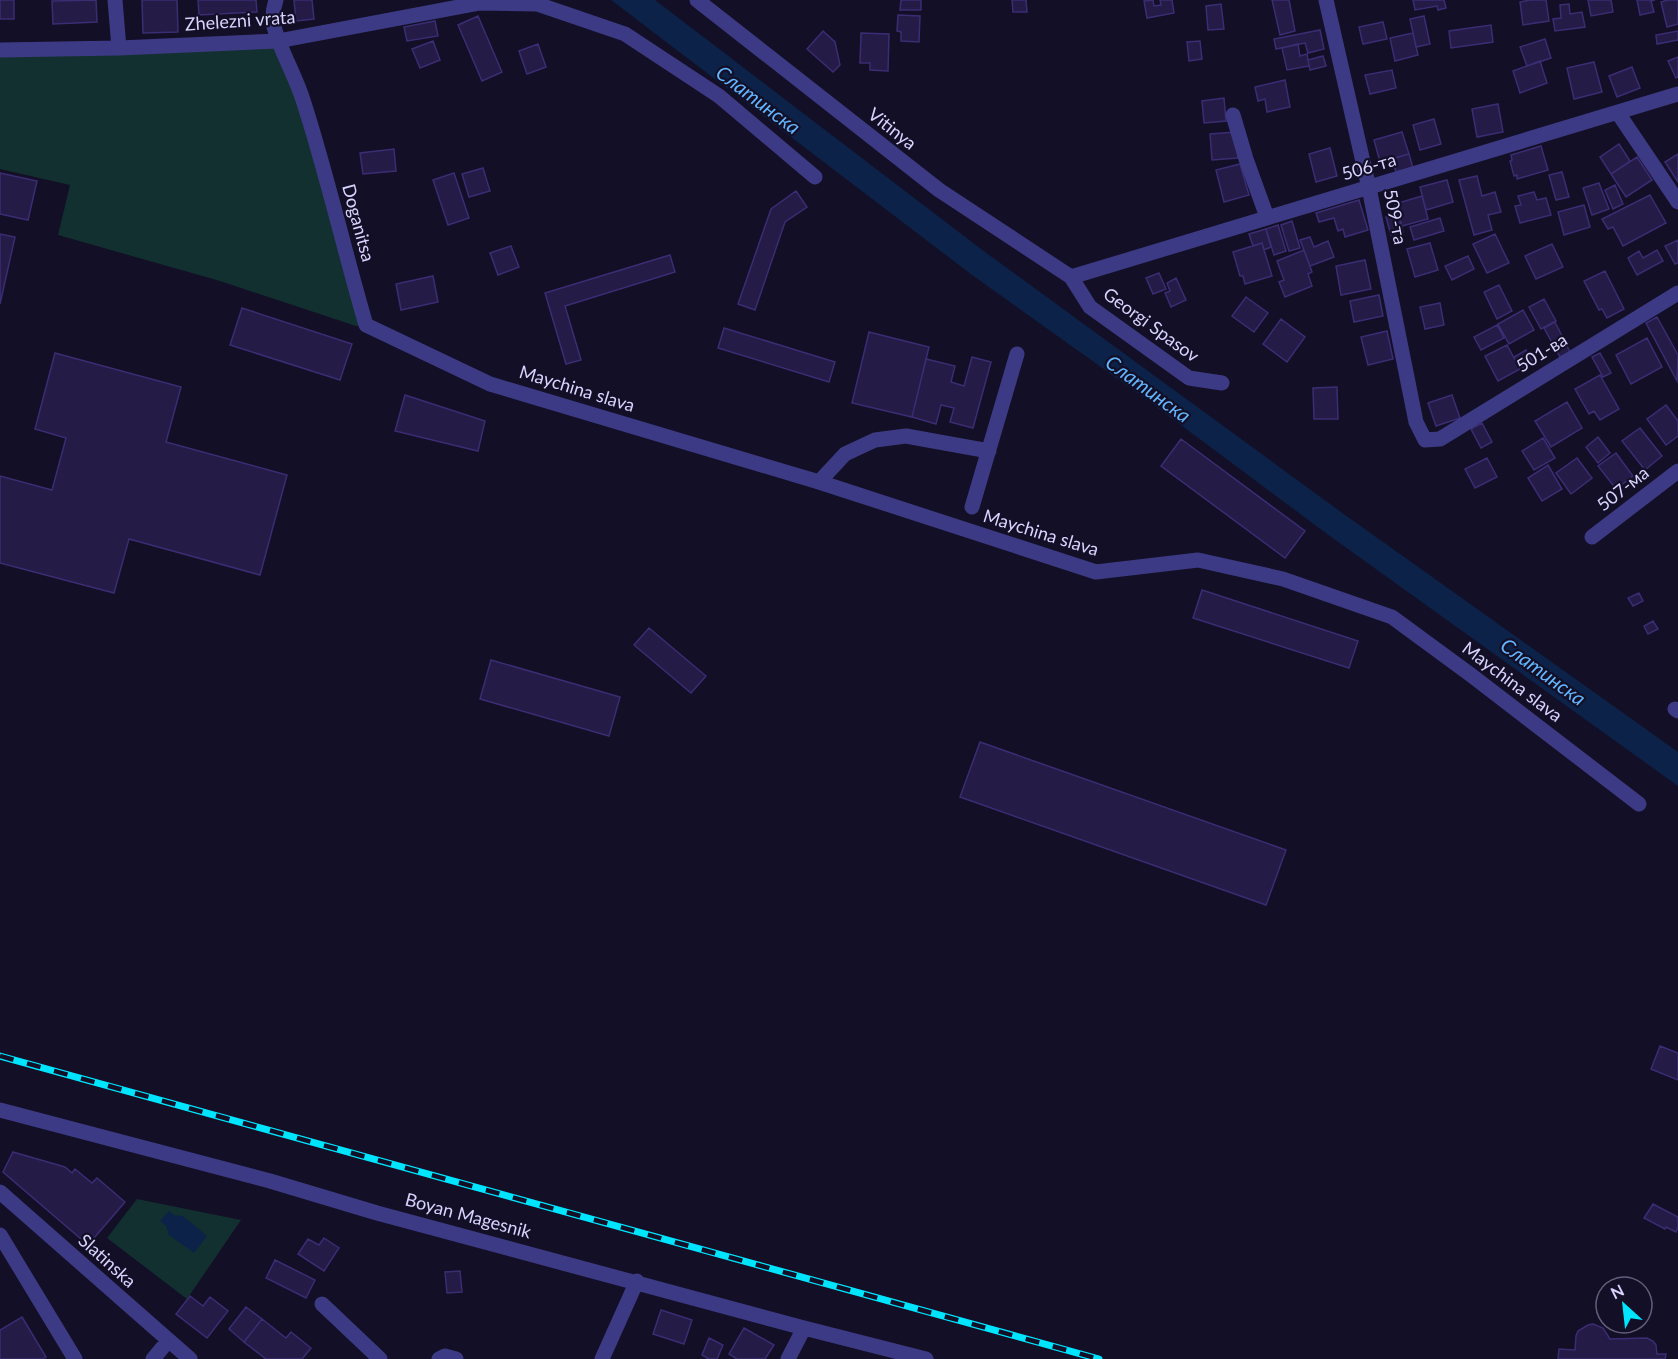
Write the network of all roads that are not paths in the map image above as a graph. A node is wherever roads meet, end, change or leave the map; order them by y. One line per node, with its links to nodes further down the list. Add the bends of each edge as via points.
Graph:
1 (115, 0): 7 (street)
2 (276, 0): 6 (street, Doganitsa, via 273,24)
3 (698, 0): 16 (street, Vitinya, via 939,190)
4 (1326, 0): 13 (street, 509-та)
5 (478, 1): 6 (street, Zhelezni vrata); 12 (street, via 537,4 625,34 719,96)
6 (279, 41): 7 (street, Zhelezni vrata); 20 (street, Doganitsa, via 302,98 366,325)
7 (118, 48): 8 (street, Zhelezni vrata)
8 (0, 50)
9 (1678, 94): 10 (street, 506-та)
10 (1618, 113): 13 (street, 506-та); 14 (street)
11 (1233, 115): 15 (street)
12 (815, 177)
13 (1369, 188): 15 (street, 506-та); 21 (street, 509-та, via 1416,422)
14 (1678, 202)
15 (1267, 217): 16 (street, 506-та)
16 (1071, 277): 19 (street, Georgi Spasov, via 1090,307 1188,378)
17 (1678, 293): 21 (street, 501-ва, via 1440,439)
18 (1017, 354): 22 (street)
19 (1222, 383)
20 (490, 384): 24 (street, Maychina slava)
21 (1425, 440)
22 (989, 451): 24 (street, via 906,435 874,440 845,454); 25 (street)
23 (1678, 471): 26 (street, 507-ма)
24 (819, 482): 27 (street, Maychina slava, via 1096,572 1198,560 1283,579 1392,617)
25 (972, 507)
26 (1593, 537)
27 (1639, 804)
28 (0, 1110): 31 (street, Boyan Magesnik)
29 (0, 1192): 34 (street, Slatinska)
30 (0, 1235): 35 (street)
31 (637, 1281): 33 (street, Boyan Magesnik); 41 (street)
32 (322, 1304): 38 (street)
33 (804, 1328): 42 (street); 43 (street, Boyan Magesnik)
34 (168, 1341): 36 (street); 37 (street, Slatinska)
35 (75, 1359)
36 (153, 1359)
37 (190, 1359)
38 (381, 1359)
39 (439, 1359): 40 (street)
40 (456, 1359)
41 (602, 1359)
42 (788, 1359)
43 (926, 1359)

